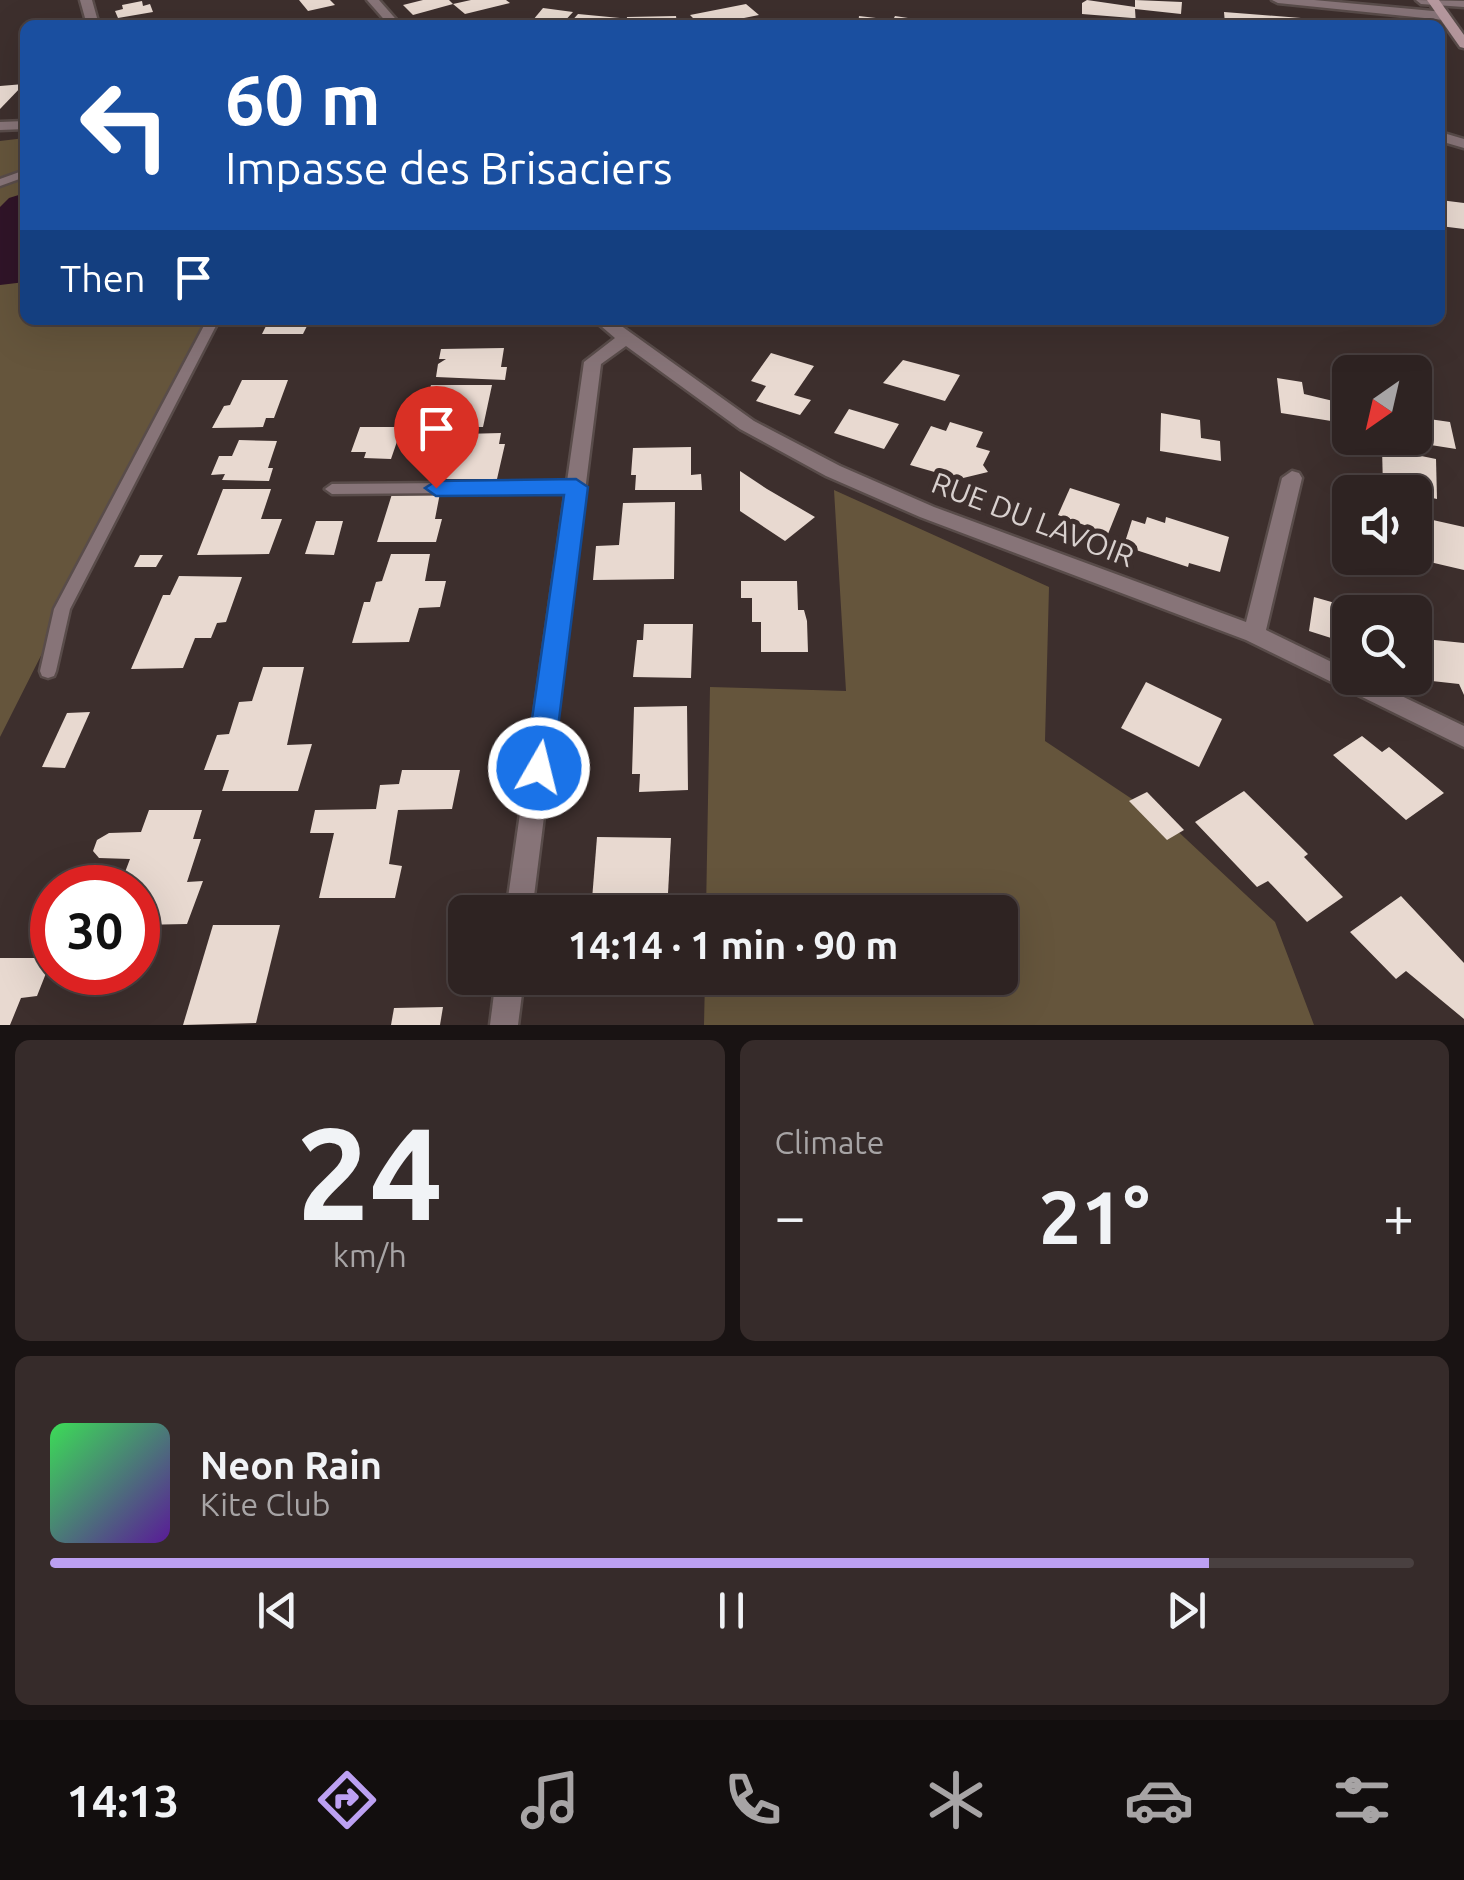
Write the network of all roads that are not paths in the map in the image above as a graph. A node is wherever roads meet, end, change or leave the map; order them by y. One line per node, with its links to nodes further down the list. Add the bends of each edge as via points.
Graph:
1 (373, 0): 7 (street)
2 (1278, 0): 6 (street)
3 (1408, 0): 4 (street)
4 (1433, 1): 5 (street); 6 (main road)
5 (1464, 4)
6 (1444, 16): 8 (main road)
7 (391, 20)
8 (1464, 44)
9 (210, 325): 16 (lane, via 62,608)
10 (609, 325): 11 (street, RUE DU LAVOIR)
11 (626, 338): 13 (street, via 594,362); 15 (street, RUE DU LAVOIR, via 747,426 833,471)
12 (1292, 478): 15 (street)
13 (576, 487): 14 (lane); 18 (street)
14 (332, 489)
15 (1254, 634): 17 (street, RUE DU LAVOIR)
16 (48, 672)
17 (1464, 737)
18 (521, 895)
19 (508, 995): 20 (street)
20 (504, 1025)

